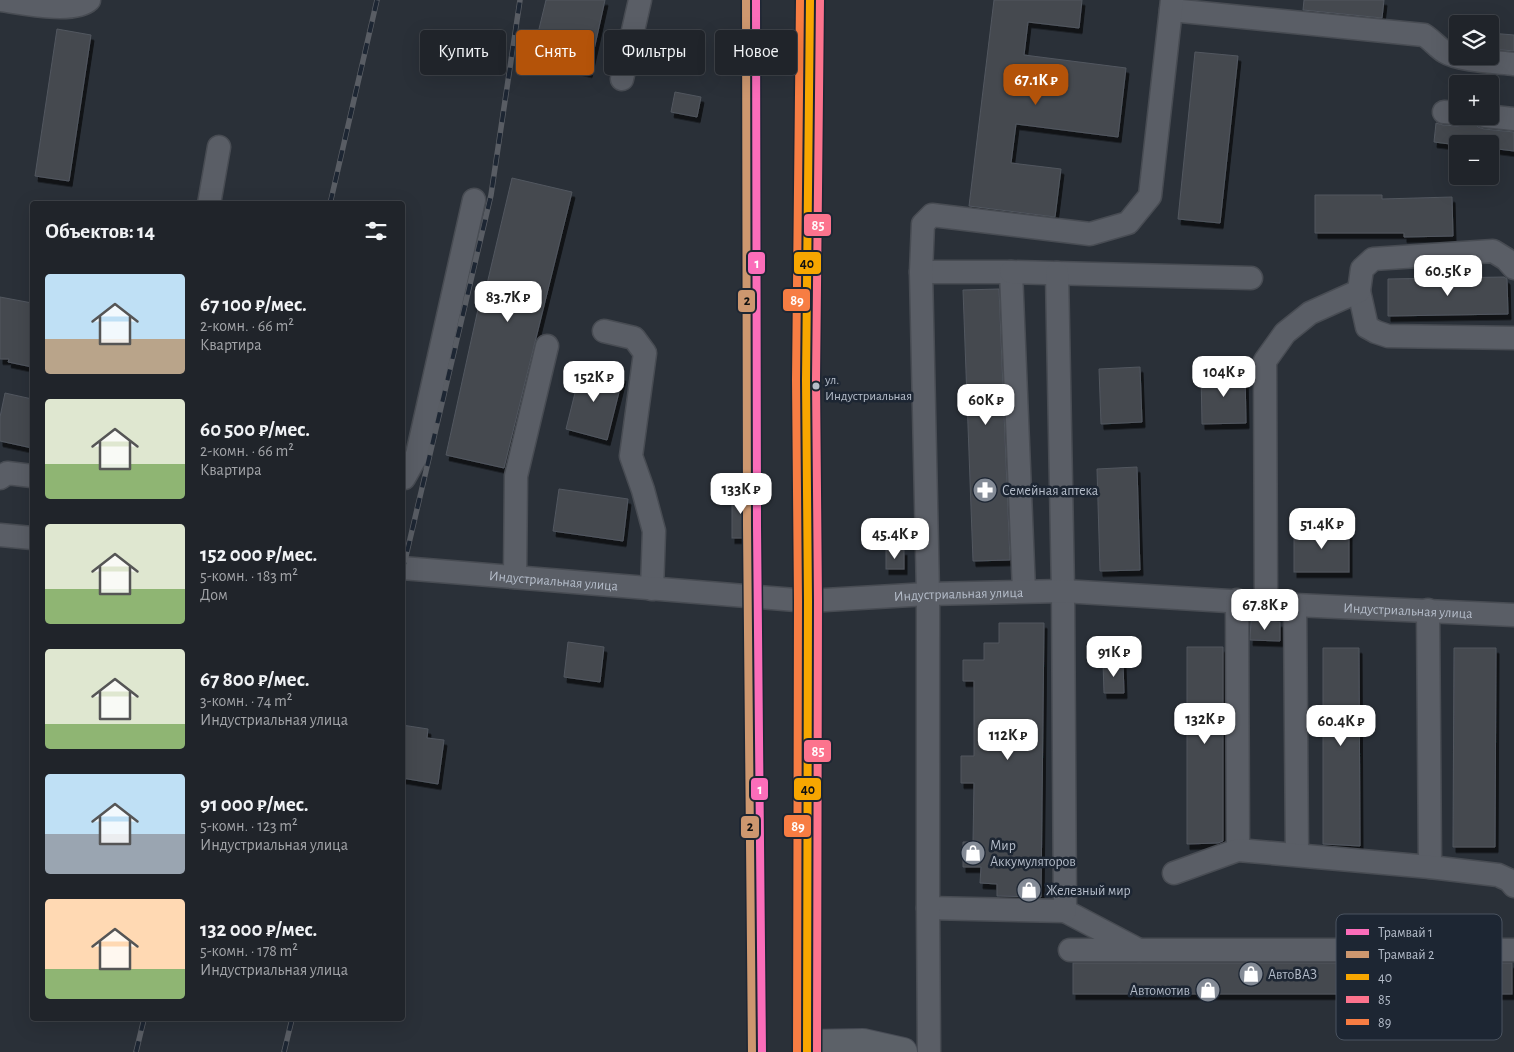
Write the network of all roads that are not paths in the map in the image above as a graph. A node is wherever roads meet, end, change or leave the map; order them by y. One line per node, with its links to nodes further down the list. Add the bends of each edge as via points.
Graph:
1 (1, 0): 2 (street, via 62,8 86,4)
2 (90, 0)
3 (640, 0): 7 (street)
4 (810, 0): 34 (main road, via 806,380)
5 (1172, 5): 6 (street, via 1424,35 1446,53 1459,58); 14 (street, via 1150,196 1128,223 1090,234 932,216 922,224)
6 (1514, 64)
7 (622, 79)
8 (1499, 118): 9 (street)
9 (1514, 119)
10 (219, 147): 12 (street)
11 (474, 200): 23 (street, via 417,455)
12 (210, 201)
13 (1514, 268): 18 (street, via 1493,251 1373,259 1362,269)
14 (921, 272): 15 (street); 32 (street)
15 (1011, 272): 16 (street); 30 (street)
16 (1057, 273): 17 (street); 31 (street)
17 (1252, 278)
18 (1359, 291): 20 (street, via 1367,327 1388,336); 35 (street, via 1310,313 1285,333 1265,361)
19 (604, 331): 29 (street, via 634,338 645,352 631,456 654,531)
20 (1514, 338)
21 (547, 346): 28 (street, via 516,476)
22 (30, 476): 24 (street, via 7,473)
23 (405, 476)
24 (0, 478)
25 (0, 535): 26 (street)
26 (30, 538)
27 (405, 568): 28 (street, Индустриальная улица)
28 (515, 577): 29 (street, Индустриальная улица)
29 (652, 589): 34 (street, Индустриальная улица)
30 (1024, 591): 31 (street, Индустриальная улица); 32 (street, Индустриальная улица)
31 (1063, 591): 33 (street, Индустриальная улица); 45 (street)
32 (928, 594): 34 (street, Индустриальная улица); 44 (street)
33 (1237, 600): 35 (street, Индустриальная улица); 39 (street)
34 (808, 601): 49 (main road)
35 (1266, 602): 36 (street, Индустриальная улица)
36 (1295, 605): 37 (street, Индустриальная улица); 40 (street)
37 (1428, 610): 38 (street, Индустриальная улица); 41 (street)
38 (1514, 615)
39 (1238, 850): 40 (street); 42 (street)
40 (1297, 854): 41 (street)
41 (1430, 867): 43 (street, via 1498,875)
42 (1174, 873)
43 (1514, 886)
44 (928, 908): 45 (street); 52 (street)
45 (1065, 911): 47 (street)
46 (1070, 950): 47 (street)
47 (1139, 950): 48 (street)
48 (1336, 950)
49 (807, 1048): 50 (main road, via 863,1043)
50 (897, 1052): 51 (main road)
51 (902, 1052)
52 (929, 1052)

